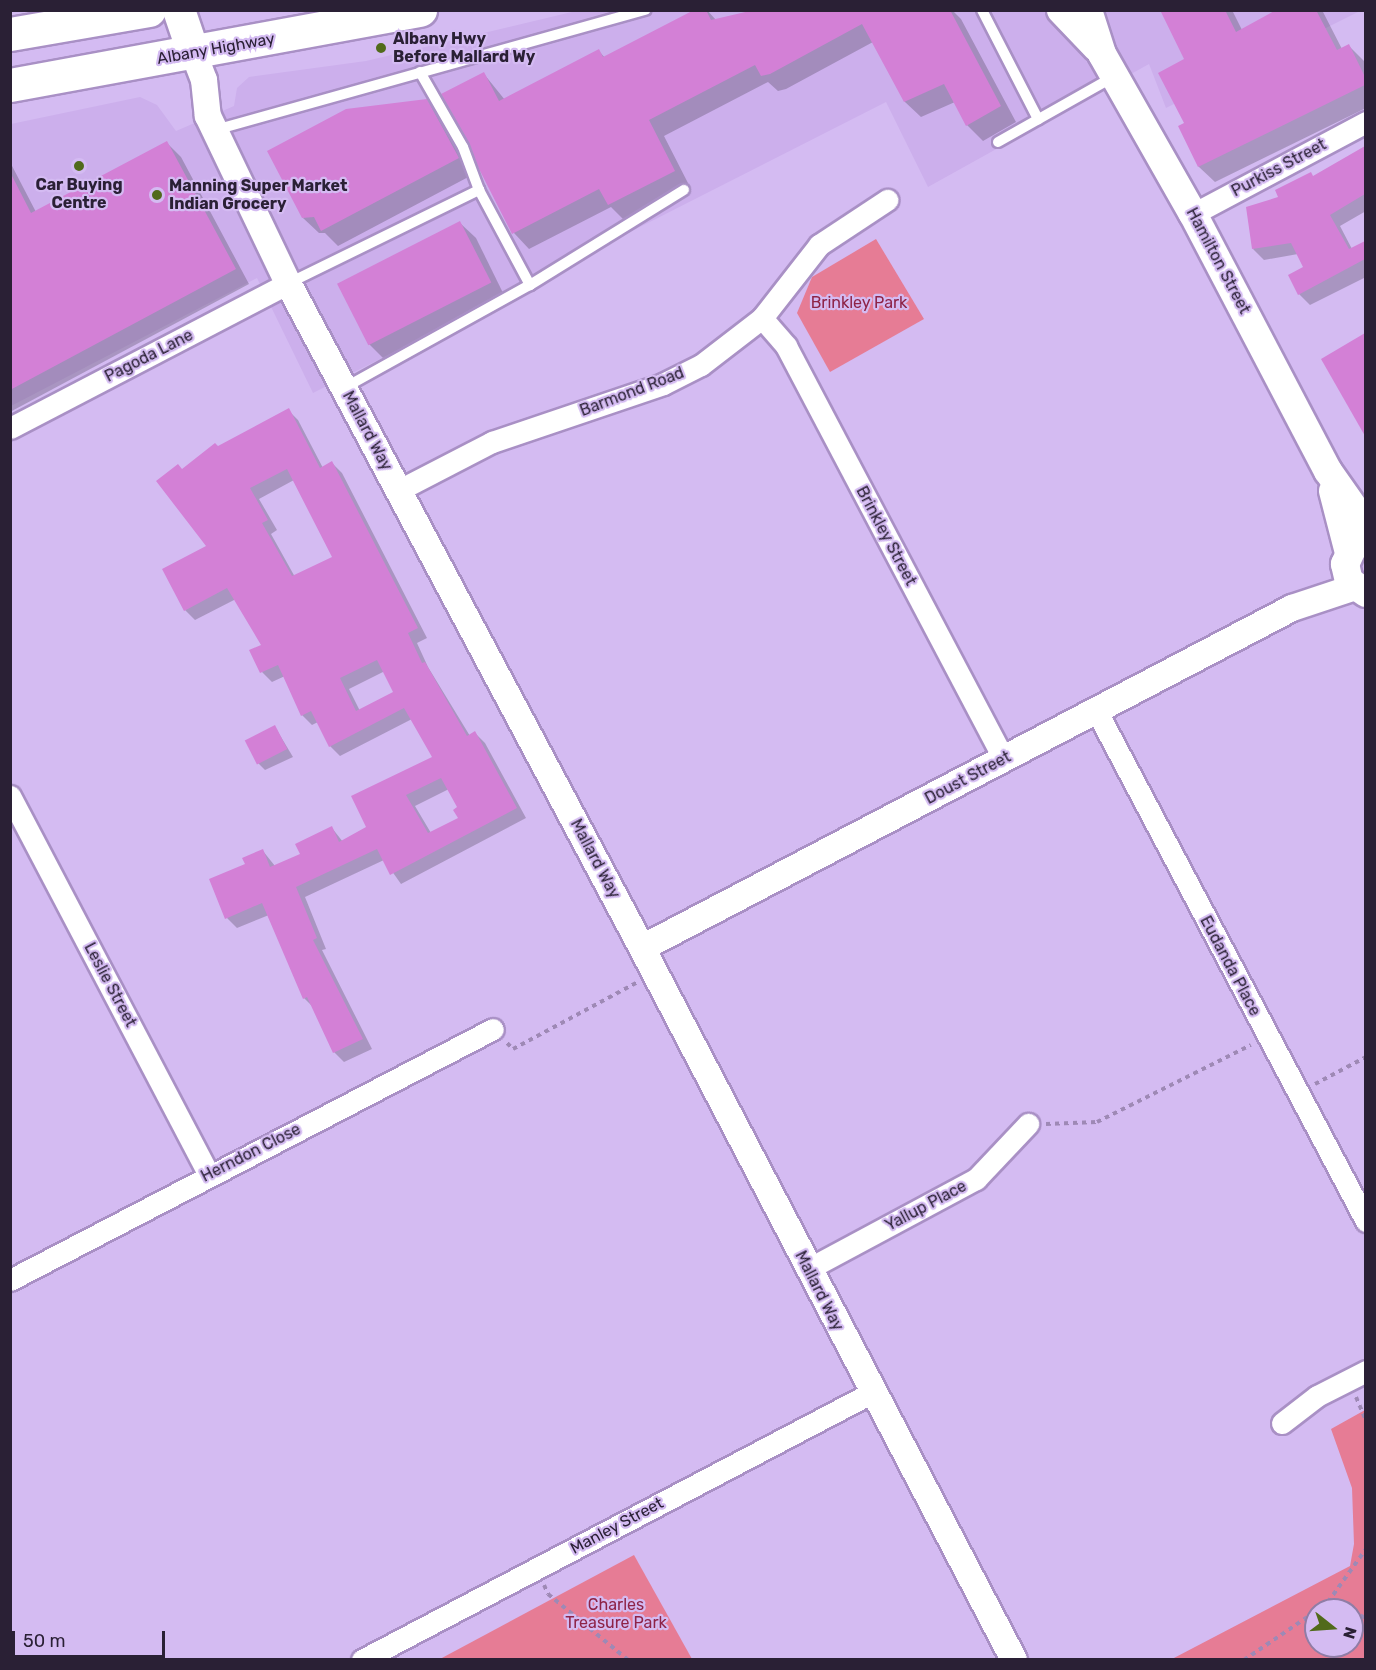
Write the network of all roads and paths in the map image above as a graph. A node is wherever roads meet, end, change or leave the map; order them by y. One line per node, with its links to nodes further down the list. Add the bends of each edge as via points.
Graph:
1 (46, 10): 9 (main road)
2 (149, 10): 9 (highway)
3 (179, 10): 10 (main road)
4 (420, 10): 10 (highway, Albany Highway)
5 (646, 10): 12 (lane)
6 (982, 10): 14 (lane)
7 (1061, 10): 11 (main road, Hamilton Street)
8 (1088, 10): 11 (main road, Hamilton Street)
9 (10, 34)
10 (194, 54): 13 (highway, Albany Highway); 16 (street, Mallard Way, via 204,80)
11 (1109, 65): 14 (lane); 21 (main road, Hamilton Street)
12 (420, 72): 16 (lane); 18 (lane, via 463,147)
13 (10, 85)
14 (1038, 119): 17 (lane)
15 (1365, 122): 21 (street, Purkiss Street)
16 (211, 123): 22 (street, Mallard Way)
17 (998, 142)
18 (479, 190): 22 (lane); 23 (lane)
19 (684, 190): 23 (lane)
20 (887, 200): 24 (street, Barmond Road, via 819,245)
21 (1193, 214): 27 (main road, Hamilton Street)
22 (288, 284): 25 (street, Mallard Way); 26 (street, Pagoda Lane)
23 (530, 285): 25 (lane)
24 (762, 318): 28 (street, Barmond Road, via 701,365 663,384 492,442); 32 (street, Brinkley Street, via 786,346)
25 (344, 388): 28 (street, Mallard Way)
26 (10, 428)
27 (1328, 471): 29 (main road, Hamilton Street); 30 (main road, Hamilton Street)
28 (399, 490): 34 (street, Mallard Way)
29 (1365, 525)
30 (1356, 567): 31 (street, Doust Street, via 1292,608)
31 (1096, 710): 32 (street, Doust Street); 37 (street, Eudanda Place)
32 (1004, 759): 34 (street, Doust Street)
33 (10, 795): 41 (street, Leslie Street)
34 (642, 948): 35 (street, Mallard Way)
35 (655, 972): 36 (path, via 513,1049); 43 (street, Mallard Way)
36 (493, 1029): 41 (street, Herndon Close)
37 (1268, 1036): 39 (street, Eudanda Place); 40 (path, via 1097,1122)
38 (1365, 1057): 39 (path)
39 (1298, 1093): 42 (street, Eudanda Place)
40 (1028, 1124): 43 (street, Yallup Place, via 976,1179)
41 (209, 1175): 44 (street, Herndon Close)
42 (1365, 1221)
43 (808, 1269): 46 (street, Mallard Way)
44 (10, 1280)
45 (1365, 1371): 47 (street, via 1317,1396)
46 (872, 1393): 49 (street, Manley Street); 54 (street, Mallard Way)
47 (1282, 1423)
48 (1365, 1549): 50 (path)
49 (535, 1568): 52 (street, Manley Street); 53 (path, via 548,1594)
50 (1331, 1598)
51 (1304, 1618): 55 (path)
52 (362, 1659)
53 (628, 1659)
54 (1014, 1659)
55 (1244, 1659)

